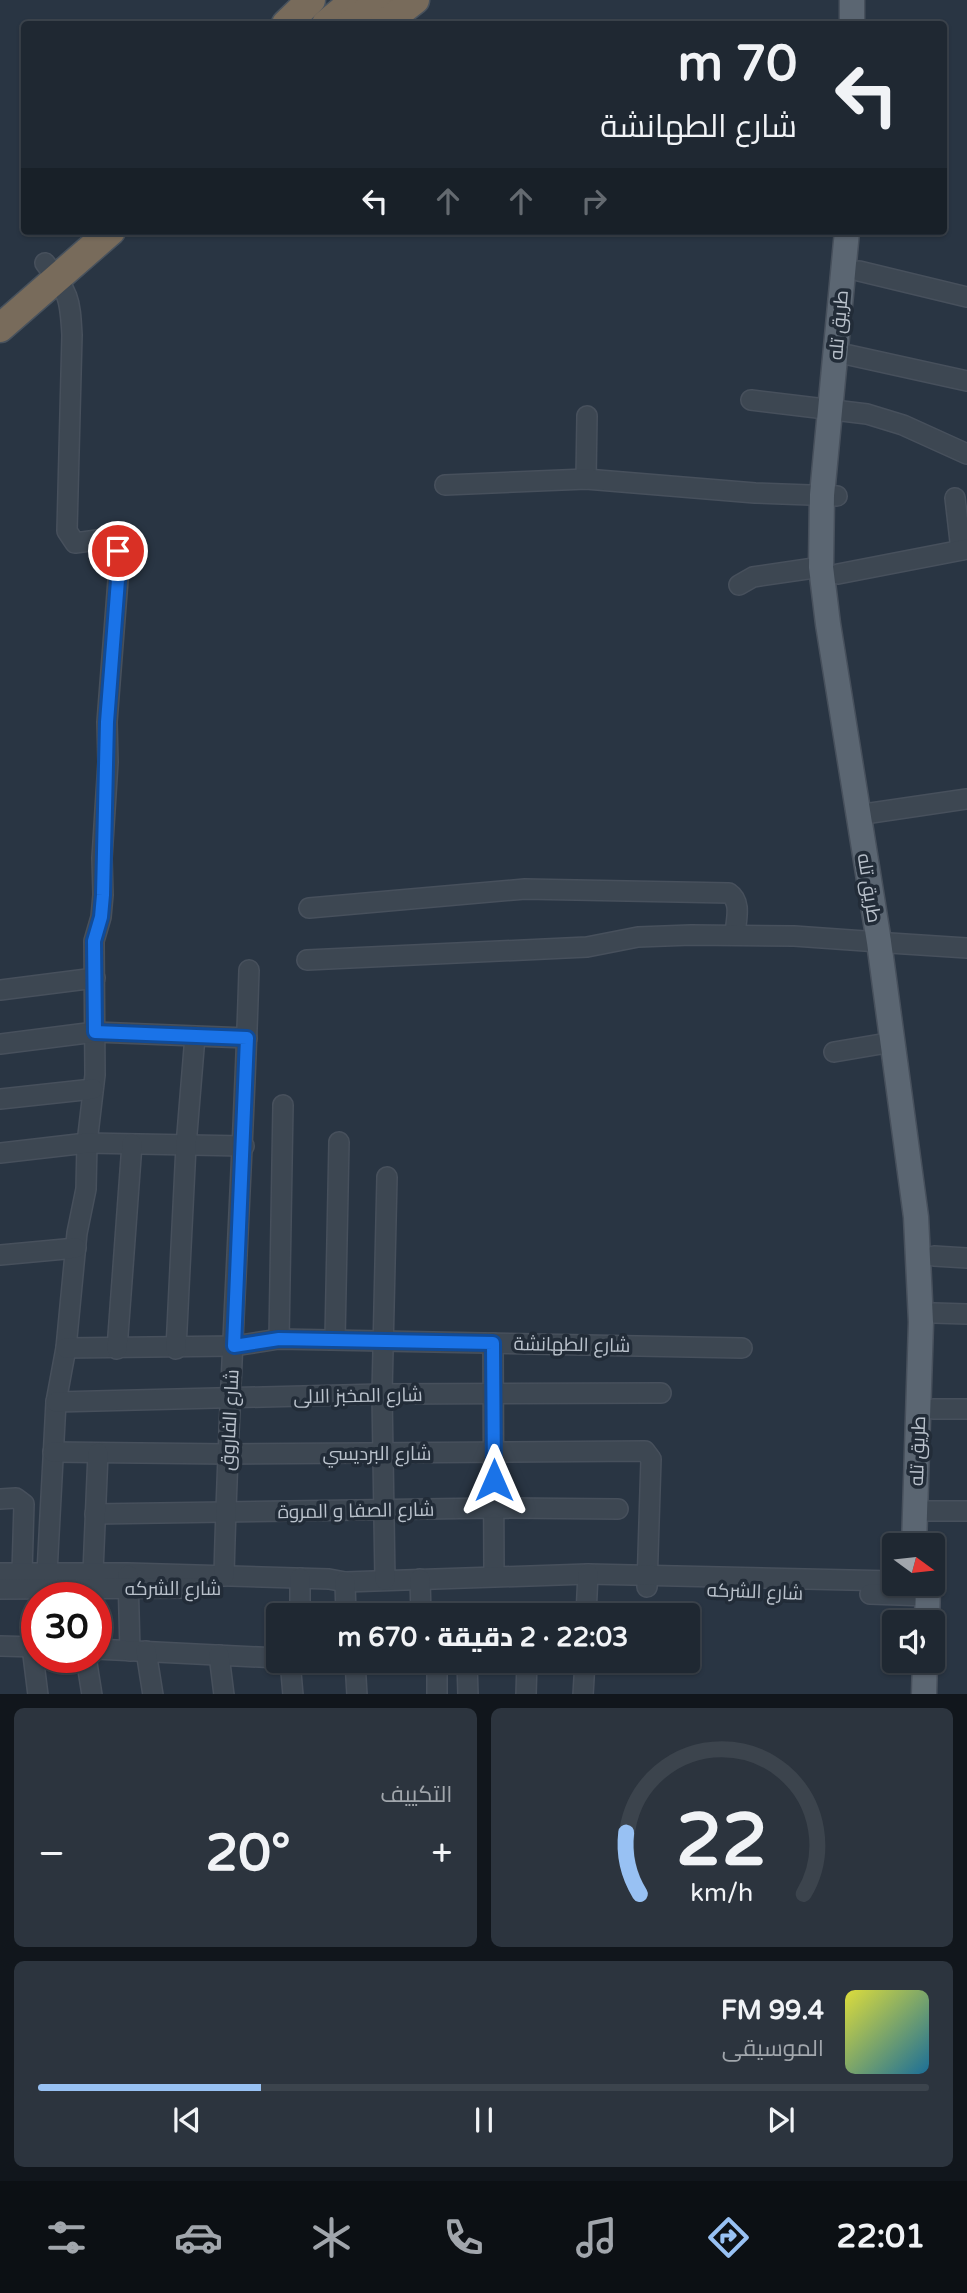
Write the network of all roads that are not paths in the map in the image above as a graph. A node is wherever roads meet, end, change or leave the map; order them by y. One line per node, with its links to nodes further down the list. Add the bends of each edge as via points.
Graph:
1 (312, 0): 6 (highway)
2 (355, 0): 7 (highway)
3 (379, 0): 8 (highway)
4 (415, 0): 9 (highway)
5 (852, 0): 10 (main road)
6 (289, 21)
7 (330, 21)
8 (354, 21)
9 (388, 21)
10 (852, 21)
11 (100, 235): 14 (highway)
12 (846, 235): 22 (main road, طريق تله)
13 (862, 235): 15 (main road, طريق تله)
14 (51, 271): 17 (highway); 18 (highway); 41 (street, via 68,295 72,335 67,531 75,543 113,541 119,567)
15 (859, 271): 16 (street); 19 (main road, طريق تله)
16 (967, 297)
17 (0, 302)
18 (0, 328)
19 (849, 355): 20 (street); 22 (main road, طريق تله)
20 (967, 381)
21 (751, 400): 22 (street)
22 (837, 409): 24 (street, via 888,420); 27 (main road, طريق تله)
23 (587, 416): 25 (street)
24 (967, 454)
25 (586, 479): 26 (street); 27 (street)
26 (445, 485)
27 (830, 496): 30 (main road, طريق تله)
28 (955, 498): 29 (street)
29 (964, 549): 30 (street)
30 (830, 571): 31 (street, via 753,577); 33 (main road, طريق تله, via 843,622); 34 (main road, طريق تله)
31 (739, 585)
32 (967, 799): 33 (street)
33 (871, 813): 34 (main road, طريق تله)
34 (869, 842): 37 (main road, طريق تله)
35 (309, 908): 36 (street, via 525,889 729,893 737,903)
36 (735, 934): 37 (street); 39 (street, via 638,937 587,947)
37 (884, 943): 38 (street); 46 (main road, طريق تله); 61 (main road, طريق تله, via 929,1203)
38 (967, 948)
39 (307, 960)
40 (249, 970): 45 (street, شارع الفاروق)
41 (95, 978): 42 (street); 43 (street)
42 (0, 990)
43 (95, 1032): 44 (street); 47 (street); 49 (street)
44 (195, 1036): 45 (street); 55 (street)
45 (247, 1038): 56 (street, شارع الفاروق)
46 (892, 1042): 48 (street); 90 (main road, طريق تله, via 919,1248)
47 (0, 1044)
48 (834, 1052)
49 (93, 1089): 50 (street); 53 (street)
50 (0, 1098)
51 (283, 1105): 65 (street)
52 (339, 1142): 66 (street)
53 (87, 1143): 54 (street); 57 (street); 59 (street, via 86,1189)
54 (132, 1144): 55 (street); 72 (street)
55 (186, 1146): 56 (street); 73 (street)
56 (244, 1146): 69 (street, شارع الفاروق)
57 (0, 1153)
58 (387, 1177): 67 (street)
59 (76, 1248): 60 (street); 70 (street)
60 (0, 1255)
61 (933, 1256): 62 (street); 63 (main road, طريق تله)
62 (967, 1258)
63 (934, 1314): 64 (street); 79 (main road, طريق تله)
64 (967, 1314)
65 (279, 1339): 66 (street, شارع الطهانشة); 69 (street, شارع الطهانشة)
66 (335, 1339): 67 (street, شارع الطهانشة)
67 (383, 1340): 68 (street, شارع الطهانشة); 76 (street)
68 (493, 1343): 71 (street, شارع الطهانشة); 74 (street)
69 (234, 1346): 73 (street, شارع الطهانشة); 77 (street, شارع الفاروق)
70 (66, 1348): 72 (street, شارع الطهانشة); 78 (street)
71 (742, 1348)
72 (117, 1349): 73 (street, شارع الطهانشة)
73 (176, 1349)
74 (494, 1393): 75 (street, شارع المخبز الالى); 76 (street, شارع المخبز الالى); 82 (street)
75 (661, 1393)
76 (382, 1394): 77 (street, شارع المخبز الالى); 84 (street)
77 (229, 1398): 78 (street, شارع المخبز الالى); 85 (street, شارع الفاروق)
78 (56, 1402): 81 (street)
79 (933, 1409): 80 (street); 90 (main road, طريق تله)
80 (967, 1409)
81 (53, 1452): 83 (street, شارع البرديسي); 99 (street)
82 (493, 1452): 84 (street, شارع البرديسي); 87 (street); 106 (street, شارع البرديسي, via 641,1450 649,1454)
83 (98, 1453): 85 (street, شارع البرديسي); 93 (street)
84 (383, 1453): 85 (street, شارع البرديسي); 88 (street)
85 (227, 1454): 92 (street, شارع الفاروق)
86 (0, 1499): 98 (street, via 16,1498 24,1504)
87 (494, 1508): 88 (street, شارع الصفا و المروة); 89 (street, شارع الصفا و المروة); 102 (street)
88 (384, 1509): 92 (street, شارع الصفا و المروة); 105 (street)
89 (618, 1509)
90 (922, 1511): 91 (street); 94 (main road, طريق تله); 95 (main road, طريق تله)
91 (967, 1511)
92 (226, 1512): 93 (street, شارع الصفا و المروة); 101 (street, شارع الفاروق)
93 (95, 1514): 96 (street)
94 (917, 1533)
95 (927, 1533)
96 (93, 1572): 99 (street, شارع الشركه); 104 (street, شارع الشركه)
97 (0, 1573): 98 (street, شارع الشركه)
98 (22, 1573): 99 (street, شارع الشركه)
99 (47, 1573)
100 (588, 1574): 102 (street, شارع الشركه); 106 (street, شارع الشركه, via 599,1585); 114 (street)
101 (224, 1576): 104 (street, شارع الشركه); 108 (street, شارع الشركه)
102 (494, 1576): 103 (street, شارع الشركه)
103 (420, 1579): 105 (street, شارع الشركه); 113 (street)
104 (128, 1580): 108 (street, شارع الشركه); 110 (street, شارع الشركه); 118 (street)
105 (385, 1580): 107 (street, شارع الشركه)
106 (647, 1581): 109 (street, شارع الشركه)
107 (345, 1582): 108 (street, شارع الشركه); 112 (street)
108 (300, 1583): 111 (street)
109 (882, 1587)
110 (0, 1589)
111 (300, 1603)
112 (346, 1603)
113 (421, 1603)
114 (587, 1603)
115 (0, 1646): 116 (street)
116 (21, 1647)
117 (112, 1650): 118 (street)
118 (138, 1651): 119 (street); 133 (street)
119 (219, 1654): 120 (street); 134 (street)
120 (266, 1657)
121 (36, 1673): 131 (street)
122 (89, 1673): 132 (street)
123 (291, 1673): 135 (street)
124 (356, 1673): 136 (street)
125 (436, 1673): 137 (street)
126 (467, 1673): 138 (street)
127 (527, 1673): 139 (street)
128 (584, 1673): 140 (street)
129 (910, 1673): 141 (main road)
130 (925, 1673): 142 (main road)
131 (38, 1694)
132 (92, 1694)
133 (153, 1694)
134 (224, 1694)
135 (293, 1694)
136 (357, 1694)
137 (437, 1694)
138 (468, 1694)
139 (526, 1694)
140 (583, 1694)
141 (909, 1694)
142 (924, 1694)

